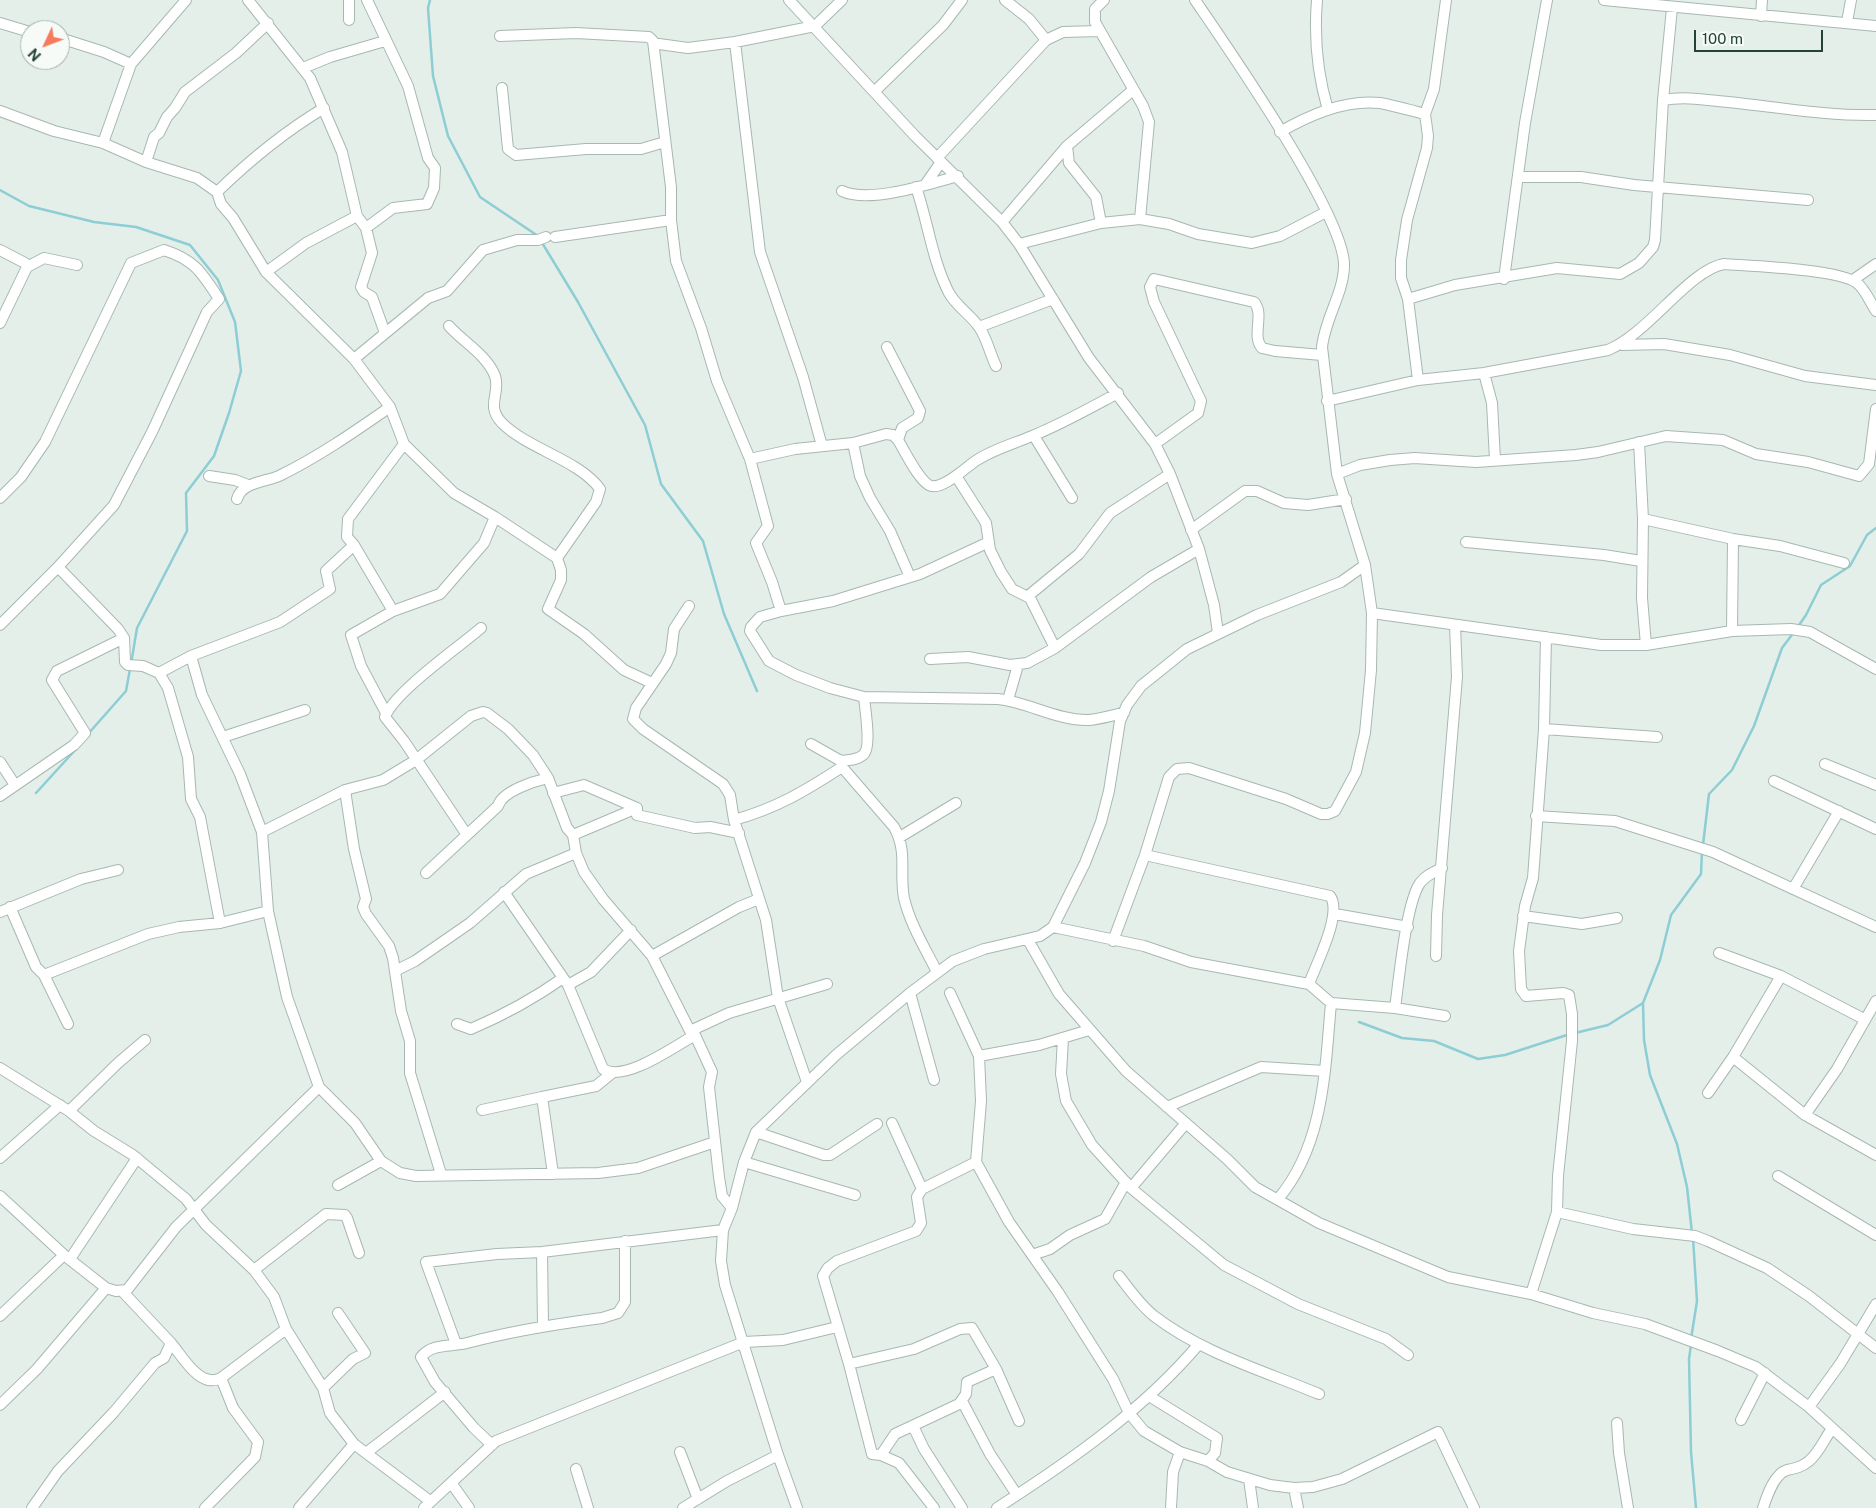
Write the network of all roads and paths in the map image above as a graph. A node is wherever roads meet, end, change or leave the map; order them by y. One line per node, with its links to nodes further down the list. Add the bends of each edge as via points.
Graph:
1 (186, 0): 33 (street)
2 (248, 0): 21 (street)
3 (349, 0): 19 (street)
4 (367, 0): 30 (street)
5 (789, 0): 23 (street)
6 (842, 0): 23 (street)
7 (962, 0): 37 (street, via 943,25)
8 (1005, 0): 28 (street, via 1029,19)
9 (1104, 0): 26 (street, via 1095,9)
10 (1196, 0): 44 (street)
11 (1317, 0): 40 (street, via 1318,53)
12 (1446, 0): 42 (street, via 1434,89)
13 (1547, 0): 51 (street)
14 (1604, 0): 17 (street)
15 (1762, 0): 18 (street)
16 (1851, 0): 20 (street)
17 (1672, 8): 18 (street); 38 (street)
18 (1761, 16): 20 (street)
19 (349, 20)
20 (1847, 22): 24 (street)
21 (268, 23): 34 (street); 49 (street, via 186,92 154,137)
22 (0, 24): 25 (street)
23 (815, 26): 31 (street); 37 (street)
24 (1876, 26)
25 (20, 29)
26 (1099, 31): 28 (street, via 1063,32); 36 (street)
27 (500, 36): 32 (street, via 576,32 649,37)
28 (1046, 40): 48 (street)
29 (70, 41): 33 (street)
30 (385, 41): 34 (street); 63 (street, via 408,86 428,158 436,174 427,204 393,208)
31 (735, 42): 32 (street, via 688,48); 97 (street, via 760,252 803,377)
32 (655, 46): 45 (street, via 653,51)
33 (131, 64): 46 (street)
34 (303, 68): 39 (street)
35 (502, 88): 45 (street, via 508,149 516,155 586,148 641,149)
36 (1133, 90): 47 (street); 59 (street, via 1149,122)
37 (875, 91): 48 (street)
38 (1663, 100): 43 (street, via 1692,99 1830,115); 53 (street)
39 (324, 108): 55 (street, via 296,125); 58 (street, via 342,152)
40 (1328, 110): 42 (street, via 1347,104 1379,103); 44 (street)
41 (0, 111): 46 (street, via 54,131)
42 (1425, 114): 73 (street, via 1427,148 1407,220 1401,260 1401,278)
43 (1876, 115)
44 (1280, 132): 57 (street)
45 (665, 142): 60 (street, via 671,187)
46 (103, 143): 49 (street)
47 (1067, 146): 61 (street); 62 (street, via 1069,163 1096,197)
48 (939, 160): 50 (street); 52 (street)
49 (146, 162): 55 (street, via 197,178)
50 (958, 176): 52 (street); 61 (street)
51 (1518, 177): 53 (street, via 1581,177); 70 (street)
52 (921, 186): 54 (street, via 868,197); 77 (street, via 932,249 949,292 957,306)
53 (1659, 186): 56 (street); 70 (street, via 1653,247 1633,268 1620,274 1557,268)
54 (842, 191)
55 (217, 192): 69 (street, via 221,204)
56 (1808, 200)
57 (1326, 212): 59 (street, via 1280,236 1252,243 1198,234); 81 (street, via 1340,240 1344,268 1324,331)
58 (357, 216): 63 (street); 69 (street, via 306,243)
59 (1140, 219): 62 (street)
60 (671, 220): 78 (street, via 538,240 517,240 484,250 447,291 428,298); 98 (street, via 676,261 701,328 716,381)
61 (1002, 222): 64 (street)
62 (1101, 223): 64 (street)
63 (366, 228): 78 (street, via 372,253 361,287 372,297)
64 (1019, 244): 72 (street)
65 (0, 250): 68 (street, via 25,262)
66 (1876, 264): 71 (street)
67 (77, 265): 68 (street, via 44,258)
68 (27, 267): 75 (street)
69 (266, 272): 82 (street)
70 (1504, 278): 73 (street, via 1455,285)
71 (1853, 280): 74 (street, via 1864,290); 79 (street, via 1804,270 1715,266)
72 (1053, 299): 77 (street); 87 (street, via 1089,358)
73 (1408, 299): 85 (street)
74 (1876, 311)
75 (0, 323)
76 (448, 326): 117 (street, via 494,374 496,391 493,404 503,424 568,463 600,489 596,502)
77 (979, 327): 83 (street)
78 (385, 333): 82 (street)
79 (1621, 345): 84 (street); 86 (street, via 1664,344 1730,356 1805,376)
80 (888, 346): 92 (street, via 920,411 918,418 902,428)
81 (1322, 354): 88 (street); 96 (street, via 1262,348 1258,340 1258,310 1254,302 1154,279 1150,288 1154,302 1201,401 1198,413)
82 (354, 359): 89 (street)
83 (996, 366)
84 (1484, 373): 85 (street); 99 (street, via 1492,403)
85 (1418, 380): 88 (street)
86 (1876, 385)
87 (1118, 394): 91 (street); 96 (street)
88 (1327, 401): 101 (street)
89 (390, 407): 95 (street); 104 (street, via 309,459 267,481)
90 (1876, 409): 93 (street, via 1869,464 1859,476 1808,462 1756,454 1723,440 1666,436)
91 (1034, 436): 103 (street, via 998,448); 106 (street)
92 (898, 440): 94 (street, via 886,434); 103 (street, via 928,484 934,486)
93 (1639, 442): 99 (street, via 1576,455); 110 (street)
94 (853, 443): 97 (street); 122 (street, via 860,476)
95 (404, 444): 109 (street, via 454,493); 115 (street, via 348,519 346,538)
96 (1155, 444): 100 (street)
97 (822, 446): 98 (street)
98 (750, 459): 126 (street, via 768,526 756,543)
99 (1494, 460): 101 (street, via 1390,460 1360,465)
100 (1170, 474): 111 (street); 123 (street, via 1110,513 1079,554)
101 (1337, 474): 108 (street)
102 (208, 476): 104 (street)
103 (956, 476): 113 (street, via 986,523)
104 (248, 486): 107 (street)
105 (0, 498): 121 (street, via 45,442 131,263 164,250 191,261 219,299 208,312 114,505)
106 (1072, 498)
107 (237, 499)
108 (1346, 500): 111 (street, via 1308,506 1284,503 1257,491 1245,491); 120 (street)
109 (495, 517): 117 (street); 125 (street, via 484,543 440,594)
110 (1643, 519): 112 (street); 118 (street)
111 (1192, 530): 116 (street)
112 (1733, 540): 119 (street, via 1780,546); 131 (street)
113 (989, 542): 122 (street); 123 (street, via 1010,587)
114 (1466, 542): 118 (street)
115 (354, 545): 125 (street); 137 (street, via 326,571 330,589 280,622)
116 (1199, 550): 132 (street); 136 (street, via 1151,577)
117 (556, 558): 142 (street, via 561,580 548,609 584,634 624,670)
118 (1641, 561): 135 (street)
119 (1844, 563)
120 (1365, 565): 127 (street); 132 (street, via 1341,582 1257,614)
121 (58, 567): 128 (street); 134 (street)
122 (910, 577): 126 (street, via 833,601)
123 (1028, 596): 136 (street)
124 (689, 606): 142 (street, via 674,629 666,664)
125 (392, 611): 146 (street, via 351,635 361,666)
126 (781, 611): 143 (street, via 760,618 751,627 753,639 769,662 830,688)
127 (1372, 613): 129 (street); 175 (street, via 1365,733 1356,772 1335,810 1321,814 1286,799 1182,767 1169,777)
128 (0, 625)
129 (1455, 625): 133 (street); 176 (street, via 1458,677)
130 (481, 628): 146 (street, via 404,691)
131 (1732, 632): 135 (street); 140 (street, via 1792,629 1810,632)
132 (1218, 633): 147 (street, via 1187,649 1141,686)
133 (1546, 637): 135 (street, via 1601,645); 148 (street)
134 (124, 638): 141 (street, via 124,662); 158 (street, via 57,671 53,676 52,680 85,733 74,745)
135 (1646, 645)
136 (1056, 648): 139 (street)
137 (190, 656): 141 (street); 150 (street, via 202,695)
138 (930, 659): 139 (street, via 968,657)
139 (1018, 665): 144 (street)
140 (1876, 668)
141 (159, 673): 187 (street, via 168,688 188,757 191,799 202,825)
142 (652, 683): 167 (street, via 634,712 635,723 723,784 730,795)
143 (864, 697): 144 (street); 154 (street, via 868,749 857,759)
144 (1008, 700): 147 (street, via 1088,720)
145 (305, 710): 150 (street)
146 (386, 713): 152 (street, via 385,717)
147 (1124, 713): 188 (street, via 1117,732 1101,822 1085,863)
148 (1544, 729): 149 (street); 166 (street)
149 (1657, 736)
150 (222, 737): 169 (street)
151 (811, 744): 154 (street)
152 (416, 760): 156 (street, via 471,716 483,712 508,729 533,755); 160 (street, via 382,780); 171 (street)
153 (0, 762): 158 (street)
154 (842, 764): 167 (street, via 798,795 766,811); 173 (street)
155 (1825, 764): 159 (street)
156 (548, 778): 161 (street); 171 (street, via 532,782 505,797)
157 (1774, 781): 165 (street)
158 (15, 785): 162 (street)
159 (1876, 786)
160 (345, 790): 169 (street); 197 (street, via 366,899 363,907 389,946)
161 (553, 793): 164 (street, via 584,785); 172 (street)
162 (0, 796)
163 (956, 803): 173 (street)
164 (637, 808): 170 (street, via 637,815 695,828 710,827); 172 (street)
165 (1839, 812): 168 (street); 179 (street)
166 (1536, 816): 179 (street, via 1615,821 1713,852); 185 (street, via 1533,878)
167 (734, 820): 170 (street)
168 (1876, 829)
169 (262, 832): 183 (street)
170 (739, 833): 181 (street)
171 (467, 835): 178 (street)
172 (573, 836): 174 (street)
173 (900, 837): 198 (street, via 904,896 910,919)
174 (576, 854): 180 (street, via 531,871); 191 (street, via 593,887)
175 (1145, 855): 184 (street, via 1324,894 1334,902); 193 (street)
176 (1442, 868): 189 (street, via 1427,875 1419,884); 196 (street)
177 (118, 870): 182 (street, via 81,879)
178 (426, 873)
179 (1793, 889): 190 (street)
180 (504, 892): 197 (street, via 470,923); 201 (street)
181 (759, 899): 195 (street); 206 (street, via 766,920)
182 (5, 910): 199 (street, via 36,967)
183 (268, 910): 187 (street); 225 (street, via 287,997)
184 (1335, 914): 189 (street); 203 (street)
185 (1523, 916): 186 (street, via 1582,924); 254 (street, via 1519,966 1523,993 1529,996 1563,993 1572,1000 1572,1041)
186 (1617, 918)
187 (220, 923): 199 (street, via 179,926 148,934)
188 (1052, 927): 192 (street); 193 (street)
189 (1408, 927): 209 (street)
190 (1876, 927)
191 (631, 930): 195 (street); 201 (street, via 591,972)
192 (1028, 940): 198 (street, via 966,955); 214 (street, via 1059,994)
193 (1113, 941): 203 (street, via 1144,946 1191,962)
194 (1719, 953): 200 (street)
195 (652, 956): 215 (street)
196 (1436, 956)
197 (395, 971): 243 (street, via 401,1011 410,1041 410,1073)
198 (937, 972): 205 (street)
199 (44, 974): 212 (street)
200 (1781, 976): 211 (street); 219 (street)
201 (565, 981): 213 (street, via 504,1015 471,1029); 222 (street, via 598,1062)
202 (827, 984): 206 (street)
203 (1309, 984): 208 (street)
204 (950, 992): 218 (street)
205 (910, 993): 223 (street); 224 (street)
206 (778, 998): 215 (street, via 730,1013); 224 (street)
207 (1876, 1000): 211 (street)
208 (1331, 1002): 209 (street); 221 (street)
209 (1395, 1008): 210 (street)
210 (1445, 1016)
211 (1864, 1019): 231 (street, via 1837,1069)
212 (68, 1024)
213 (457, 1024)
214 (1089, 1030): 216 (street); 228 (street, via 1126,1071)
215 (693, 1033): 222 (street, via 627,1071); 236 (street, via 712,1072 709,1087)
216 (1063, 1038): 218 (street); 247 (street, via 1062,1074 1066,1101 1092,1145)
217 (145, 1040): 229 (street)
218 (979, 1056): 242 (street, via 981,1101)
219 (1733, 1057): 226 (street); 231 (street)
220 (0, 1068): 229 (street)
221 (1325, 1072): 228 (street, via 1261,1067); 251 (street, via 1308,1151)
222 (612, 1073): 227 (street, via 596,1086)
223 (934, 1080)
224 (807, 1082): 235 (street)
225 (319, 1087): 240 (street, via 355,1123); 253 (street)
226 (1708, 1093)
227 (542, 1097): 230 (street); 244 (street)
228 (1167, 1107): 233 (street)
229 (65, 1108): 238 (street); 239 (street)
230 (482, 1110)
231 (1805, 1115): 237 (street)
232 (892, 1123): 248 (street)
233 (1186, 1123): 247 (street); 251 (street, via 1255,1187)
234 (877, 1124): 235 (street, via 830,1155)
235 (756, 1132): 241 (street)
236 (715, 1142): 244 (street, via 638,1168); 252 (street, via 722,1196)
237 (1876, 1155)
238 (0, 1158)
239 (137, 1158): 253 (street, via 186,1199); 261 (street)
240 (381, 1161): 243 (street, via 400,1173 416,1176); 246 (street)
241 (744, 1162): 249 (street); 252 (street)
242 (976, 1162): 248 (street); 260 (street, via 987,1186)
243 (441, 1174): 244 (street)
244 (553, 1174)
245 (1778, 1176): 256 (street)
246 (338, 1185)
247 (1128, 1185): 260 (street, via 1105,1219 1070,1235 1050,1249); 279 (street, via 1224,1265 1298,1304 1386,1339)
248 (922, 1189): 271 (street, via 917,1197 921,1223 916,1231 837,1261 824,1272)
249 (855, 1195)
250 (0, 1196): 261 (street)
251 (1278, 1199): 266 (street, via 1319,1223 1448,1277)
252 (732, 1208): 255 (street)
253 (194, 1210): 262 (street); 265 (street, via 176,1227 130,1288)
254 (1557, 1212): 266 (street); 273 (street, via 1634,1229 1690,1236 1767,1268)
255 (723, 1230): 257 (street); 274 (street, via 721,1261 725,1285)
256 (1876, 1235)
257 (624, 1241): 259 (street); 270 (street, via 626,1302 618,1313)
258 (359, 1252): 262 (street, via 344,1215 326,1214)
259 (542, 1252): 270 (street); 276 (street, via 426,1262)
260 (1032, 1255): 291 (street, via 1113,1379)
261 (67, 1257): 264 (street); 269 (street)
262 (254, 1270): 272 (street, via 274,1297)
263 (1119, 1276): 277 (street, via 1153,1315)
264 (106, 1288): 265 (street); 289 (street, via 37,1369)
265 (122, 1292): 275 (street)
266 (1531, 1294): 282 (street, via 1593,1313 1645,1324 1718,1350)
267 (1876, 1304): 273 (street)
268 (338, 1313): 284 (street, via 366,1353 353,1359)
269 (0, 1316)
270 (543, 1326): 276 (street)
271 (837, 1327): 274 (street, via 783,1340); 280 (street)
272 (286, 1328): 283 (street); 284 (street)
273 (1857, 1333): 278 (street); 290 (street)
274 (744, 1342): 298 (street, via 496,1441); 302 (street)
275 (171, 1343): 283 (street, via 204,1379); 313 (street, via 164,1358 155,1363 58,1471)
276 (456, 1344): 285 (street, via 428,1350 421,1357 435,1382)
277 (1198, 1344): 286 (street); 287 (street)
278 (1876, 1348)
279 (1408, 1355)
280 (849, 1364): 281 (street, via 914,1349 967,1328 975,1330); 303 (street, via 872,1454)
281 (996, 1369): 288 (street, via 968,1382); 293 (street)
282 (1765, 1374): 290 (street); 292 (street)
283 (221, 1378): 314 (street, via 233,1408 258,1442 255,1457)
284 (323, 1388): 297 (street, via 330,1413)
285 (445, 1392): 298 (street); 301 (street)
286 (1319, 1394)
287 (1149, 1396): 291 (street); 304 (street, via 1217,1438 1215,1453)
288 (962, 1401): 295 (street); 310 (street, via 990,1454)
289 (0, 1405)
290 (1809, 1408): 296 (street)
291 (1129, 1413): 300 (street, via 1144,1431); 310 (street, via 1052,1473)
292 (1741, 1420)
293 (1019, 1421)
294 (1617, 1423): 327 (street, via 1618,1453)
295 (913, 1426): 303 (street, via 895,1434); 321 (street)
296 (1831, 1430): 305 (street); 328 (street, via 1810,1460 1799,1468 1785,1470 1778,1477)
297 (354, 1444): 301 (street); 315 (street)
298 (492, 1446): 308 (street)
299 (680, 1452): 311 (street)
300 (1180, 1452): 304 (street); 323 (street, via 1173,1472)
301 (366, 1453): 312 (street)
302 (778, 1454): 311 (street); 319 (street)
303 (881, 1455): 320 (street, via 898,1463)
304 (1208, 1461): 307 (street)
305 (1876, 1468)
306 (576, 1469): 317 (street)
307 (1249, 1479): 309 (street); 324 (street)
308 (452, 1484): 312 (street); 316 (street)
309 (1294, 1488): 325 (street); 326 (street, via 1313,1487 1342,1479 1438,1432)
310 (1018, 1495): 322 (street)
311 (698, 1499): 318 (street)
312 (427, 1505)
313 (32, 1508)
314 (205, 1508)
315 (299, 1508)
316 (469, 1508)
317 (588, 1508)
318 (683, 1508)
319 (797, 1508)
320 (934, 1508)
321 (962, 1508)
322 (997, 1508)
323 (1171, 1508)
324 (1253, 1508)
325 (1298, 1508)
326 (1474, 1508)
327 (1628, 1508)
328 (1763, 1508)

